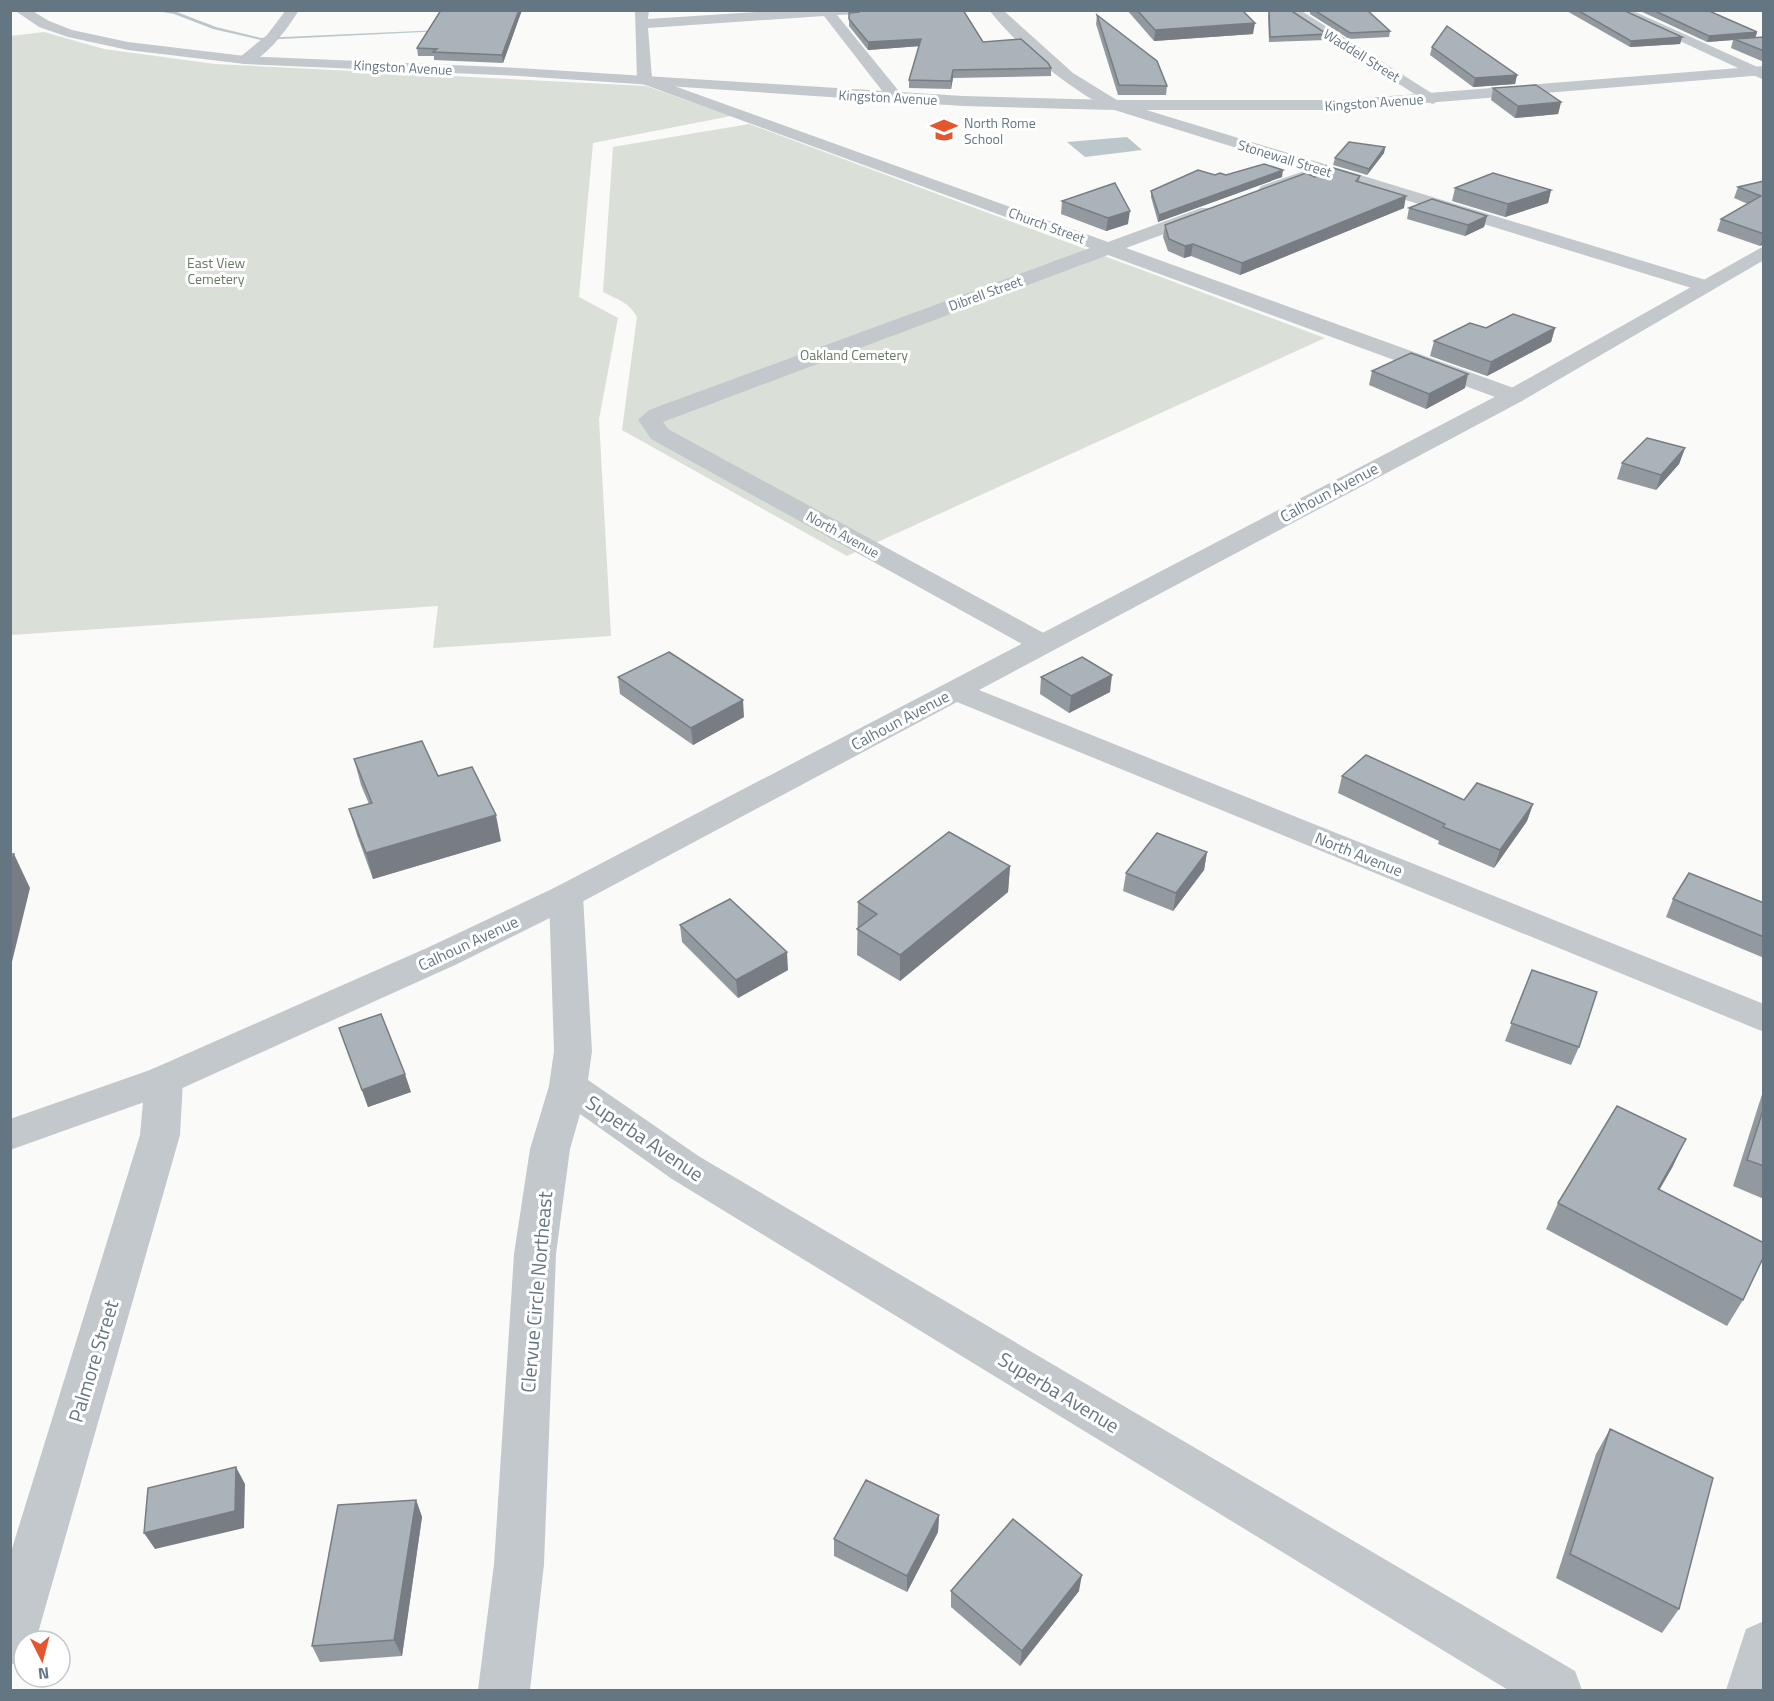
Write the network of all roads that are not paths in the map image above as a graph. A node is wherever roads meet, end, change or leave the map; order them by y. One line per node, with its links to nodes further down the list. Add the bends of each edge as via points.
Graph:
1 (20, 10): 9 (street, Kingston Avenue, via 68,33 148,49)
2 (293, 10): 9 (street, via 261,50)
3 (859, 10): 7 (street)
4 (995, 10): 14 (street, Stonewall Street, via 1032,45 1100,99)
5 (1290, 10): 13 (street, Waddell Street)
6 (1619, 10): 10 (street)
7 (828, 13): 8 (street); 12 (street)
8 (641, 17): 11 (street)
9 (245, 60): 11 (street, Kingston Avenue)
10 (1760, 72): 13 (street, Kingston Avenue)
11 (645, 80): 12 (street, Kingston Avenue); 18 (street, Church Street)
12 (896, 98): 14 (street, Kingston Avenue)
13 (1433, 99): 14 (street, Kingston Avenue, via 1305,106)
14 (1114, 105): 15 (street, Stonewall Street)
15 (1322, 170): 16 (street); 20 (street, Stonewall Street)
16 (1254, 194)
17 (1221, 207): 18 (street, Dibrell Street)
18 (1108, 248): 21 (street, Church Street); 22 (street, Dibrell Street, via 657,414)
19 (1764, 252): 20 (street, Calhoun Avenue)
20 (1705, 286): 21 (street, Calhoun Avenue)
21 (1514, 396): 23 (street, Calhoun Avenue)
22 (650, 420): 23 (street, North Avenue, via 659,434)
23 (1041, 643): 24 (street, Calhoun Avenue)
24 (955, 691): 25 (street, Calhoun Avenue); 26 (street, North Avenue)
25 (566, 896): 27 (street, Calhoun Avenue); 28 (street, Clervue Circle Northeast, via 573,1051)
26 (1764, 1019)
27 (164, 1080): 29 (street, Calhoun Avenue); 30 (street, Palmore Street, via 160,1135)
28 (568, 1086): 32 (street, Clervue Circle Northeast, via 550,1149 535,1254 519,1564); 33 (street, Superba Avenue, via 686,1168)
29 (10, 1135)
30 (10, 1640)
31 (1764, 1647): 34 (street)
32 (504, 1690)
33 (1556, 1690)
34 (1752, 1690)

